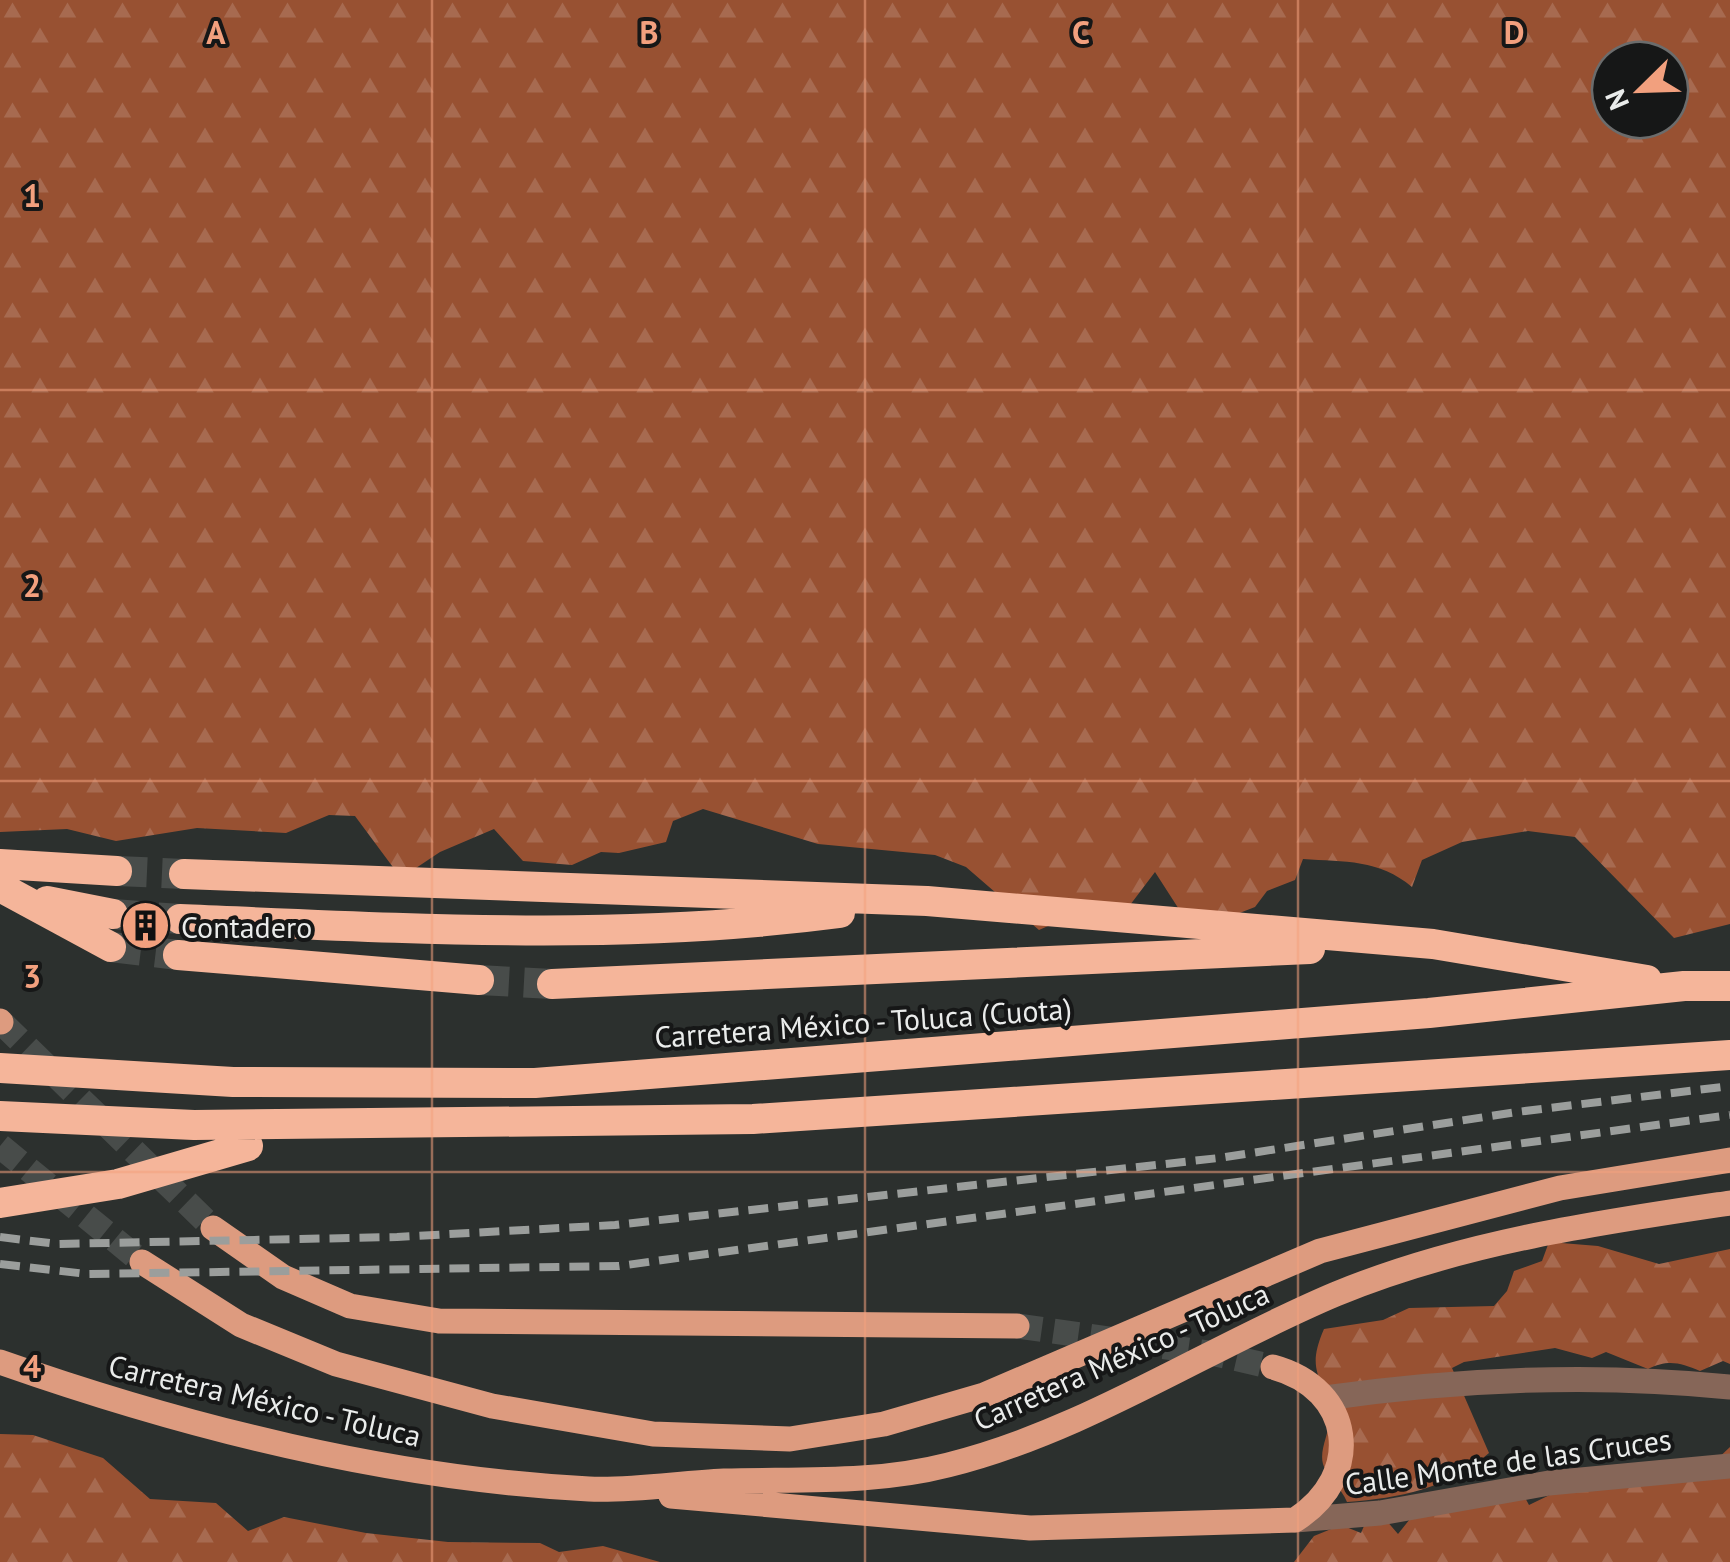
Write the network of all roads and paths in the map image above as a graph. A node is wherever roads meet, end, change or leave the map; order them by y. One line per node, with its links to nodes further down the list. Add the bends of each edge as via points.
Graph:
1 (0, 864): 2 (highway)
2 (117, 871)
3 (184, 874): 5 (highway)
4 (8, 891): 6 (highway); 9 (highway)
5 (927, 902): 7 (highway, via 740,926 416,928); 8 (highway)
6 (113, 914)
7 (180, 918)
8 (1433, 944): 12 (highway); 13 (highway)
9 (111, 947)
10 (178, 954): 11 (highway)
11 (479, 980)
12 (552, 984)
13 (1684, 986): 14 (highway, Carretera México - Toluca (Cuota)); 16 (highway, Carretera México - Toluca (Cuota), via 1429,1013 535,1083 232,1082)
14 (1730, 986)
15 (1730, 1055): 18 (highway, via 753,1120)
16 (0, 1068)
17 (0, 1116): 18 (highway, via 194,1125)
18 (461, 1124): 20 (highway)
19 (0, 1134): 20 (highway)
20 (248, 1146): 22 (highway, via 118,1184)
21 (1730, 1160): 25 (main road, Carretera México - Toluca, via 1560,1188 1320,1251 984,1395 884,1424 790,1439 653,1434 492,1406 336,1364 241,1325)
22 (0, 1203)
23 (1730, 1203): 32 (main road, Carretera México - Toluca, via 1560,1228 1446,1256 1336,1294 1035,1436 948,1465 850,1481)
24 (214, 1228): 26 (main road, via 283,1277 350,1306 439,1321)
25 (142, 1262)
26 (1017, 1326)
27 (0, 1362): 32 (main road, Carretera México - Toluca, via 86,1392 376,1464)
28 (1273, 1367): 30 (main road, via 1292,1372)
29 (1730, 1386): 30 (street, via 1457,1381)
30 (1325, 1398): 33 (main road, via 1336,1416 1341,1457 1326,1495)
31 (1730, 1466): 33 (street, Calle Monte de las Cruces, via 1550,1483 1380,1514)
32 (591, 1489): 33 (main road, via 1030,1528)
33 (1295, 1520)

